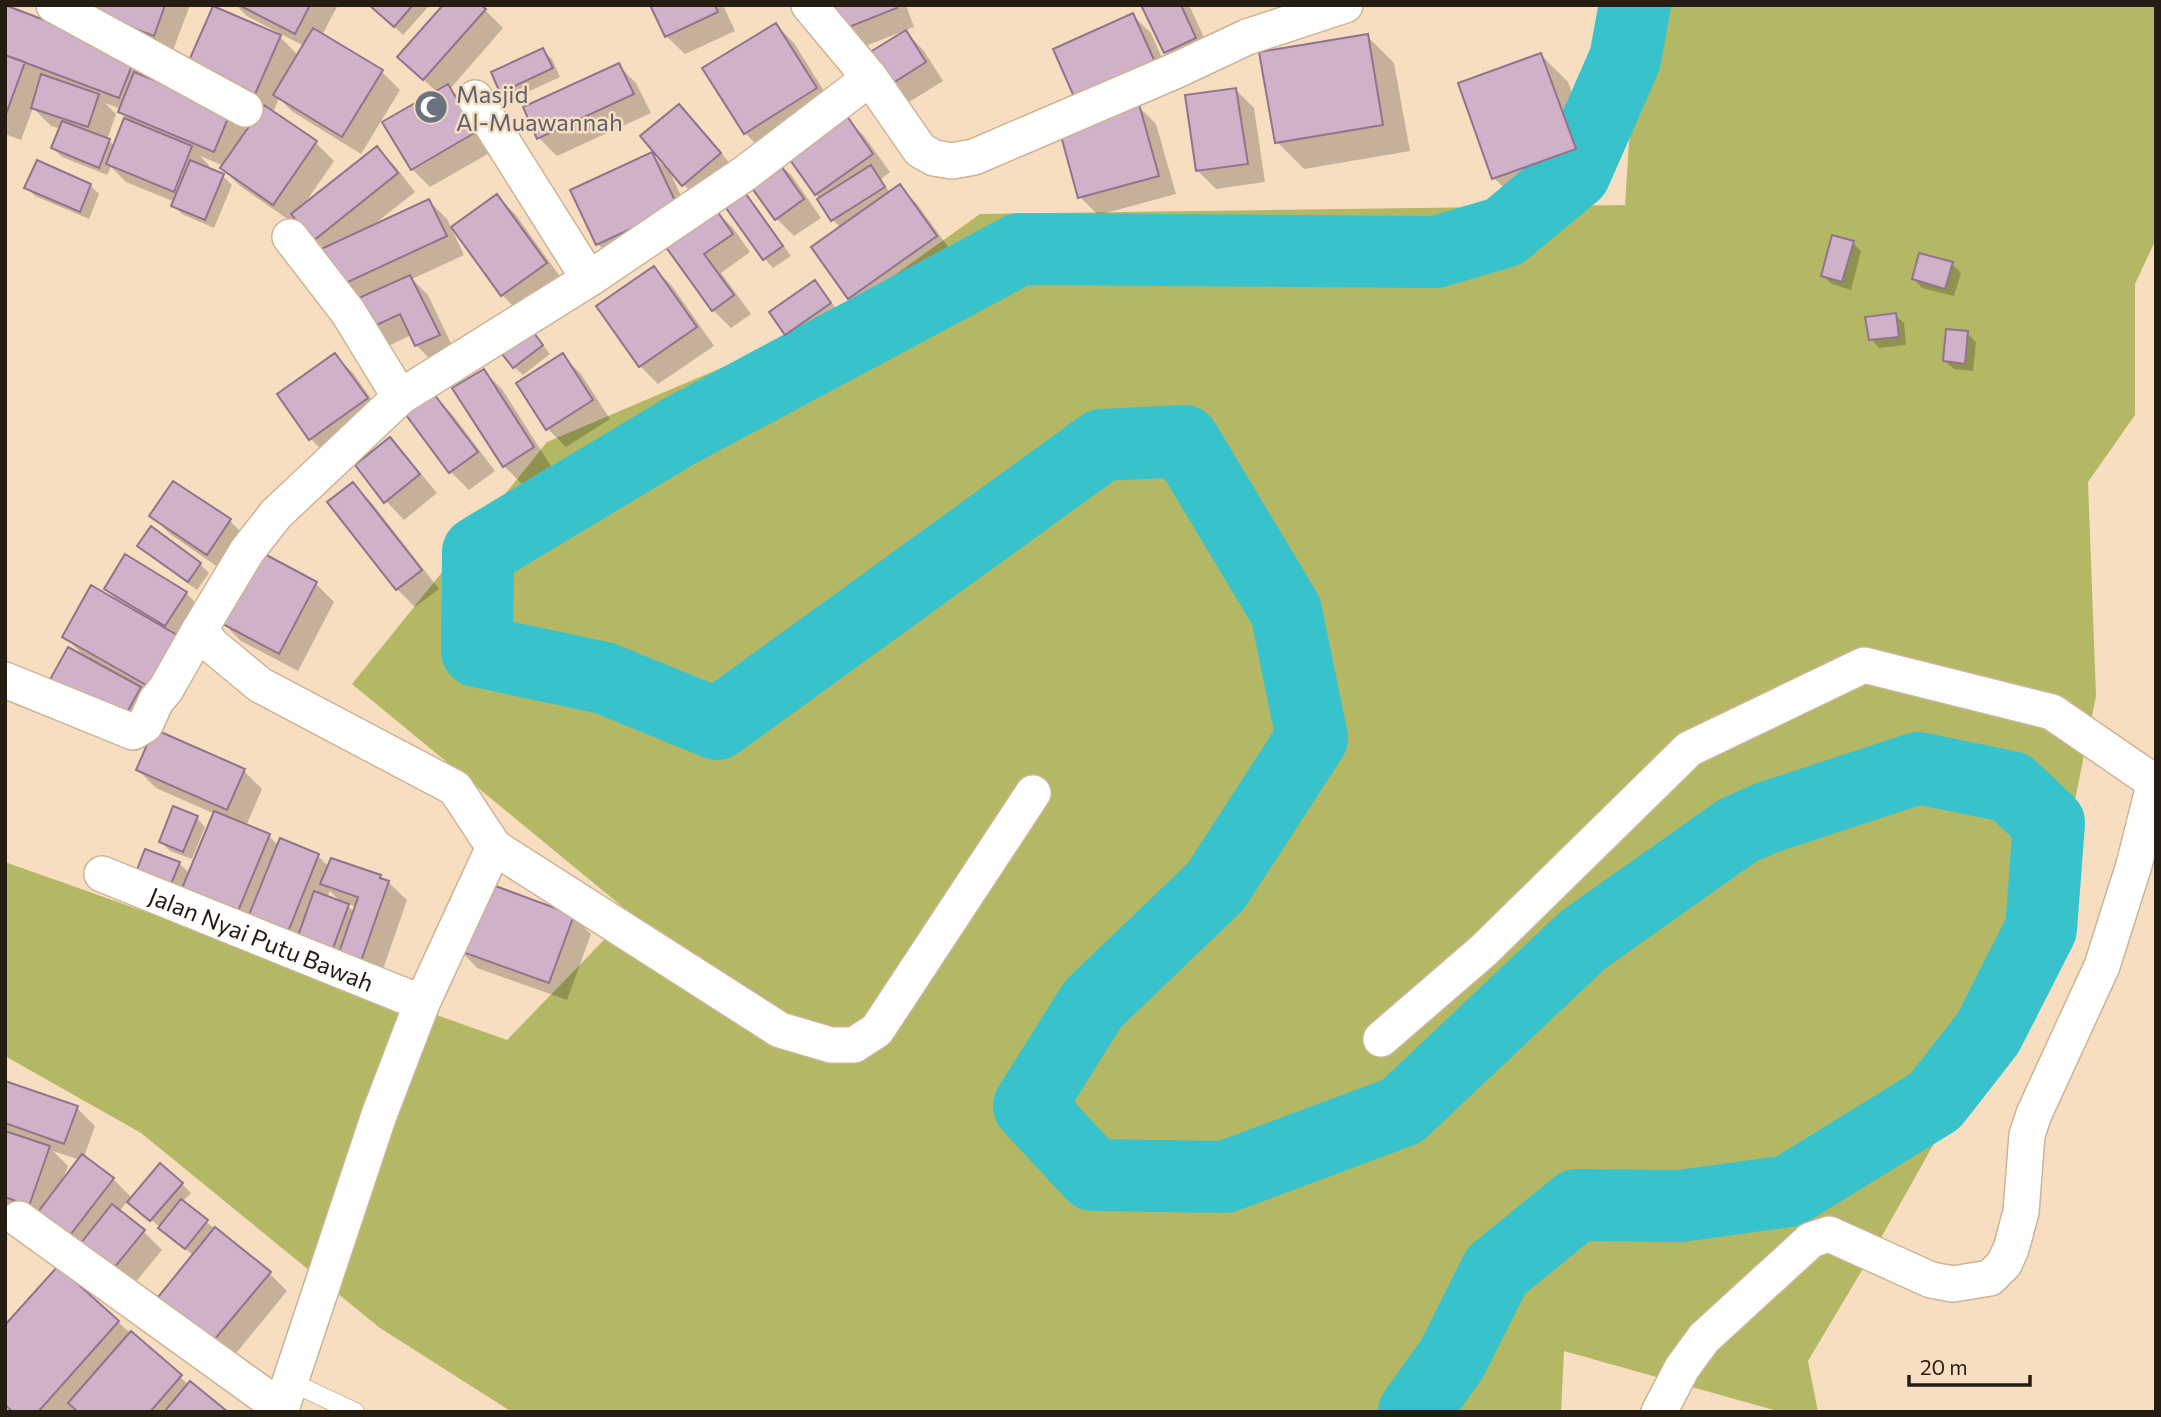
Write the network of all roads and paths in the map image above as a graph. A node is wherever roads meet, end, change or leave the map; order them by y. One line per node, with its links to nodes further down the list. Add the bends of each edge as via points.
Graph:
1 (54, 5): 6 (street)
2 (808, 5): 4 (street)
3 (1325, 8): 4 (street, via 1247,37 974,158 952,162 920,150)
4 (870, 78): 8 (street, via 744,174)
5 (475, 98): 8 (street)
6 (245, 109)
7 (290, 237): 9 (street, via 348,312)
8 (589, 279): 9 (street)
9 (400, 397): 10 (street, via 276,514 247,551)
10 (199, 631): 11 (street, via 145,724 133,732); 14 (street, via 260,685 455,788)
11 (5, 680)
12 (2155, 780): 17 (street, via 2052,712 1864,665 1689,749 1483,950); 21 (street, via 2102,966 2026,1135 2021,1212 2011,1249 1998,1271 1990,1278 1953,1284 1931,1280 1837,1237 1820,1236 1704,1338)
13 (1033, 793): 14 (street, via 877,1030 854,1045 831,1045 780,1030)
14 (494, 847): 16 (street)
15 (102, 874): 16 (street, Jalan Nyai Putu Bawah)
16 (422, 1003): 19 (street, via 379,1115)
17 (1381, 1039)
18 (19, 1219): 19 (street)
19 (283, 1400): 20 (lane)
20 (355, 1412)
21 (1659, 1412)

